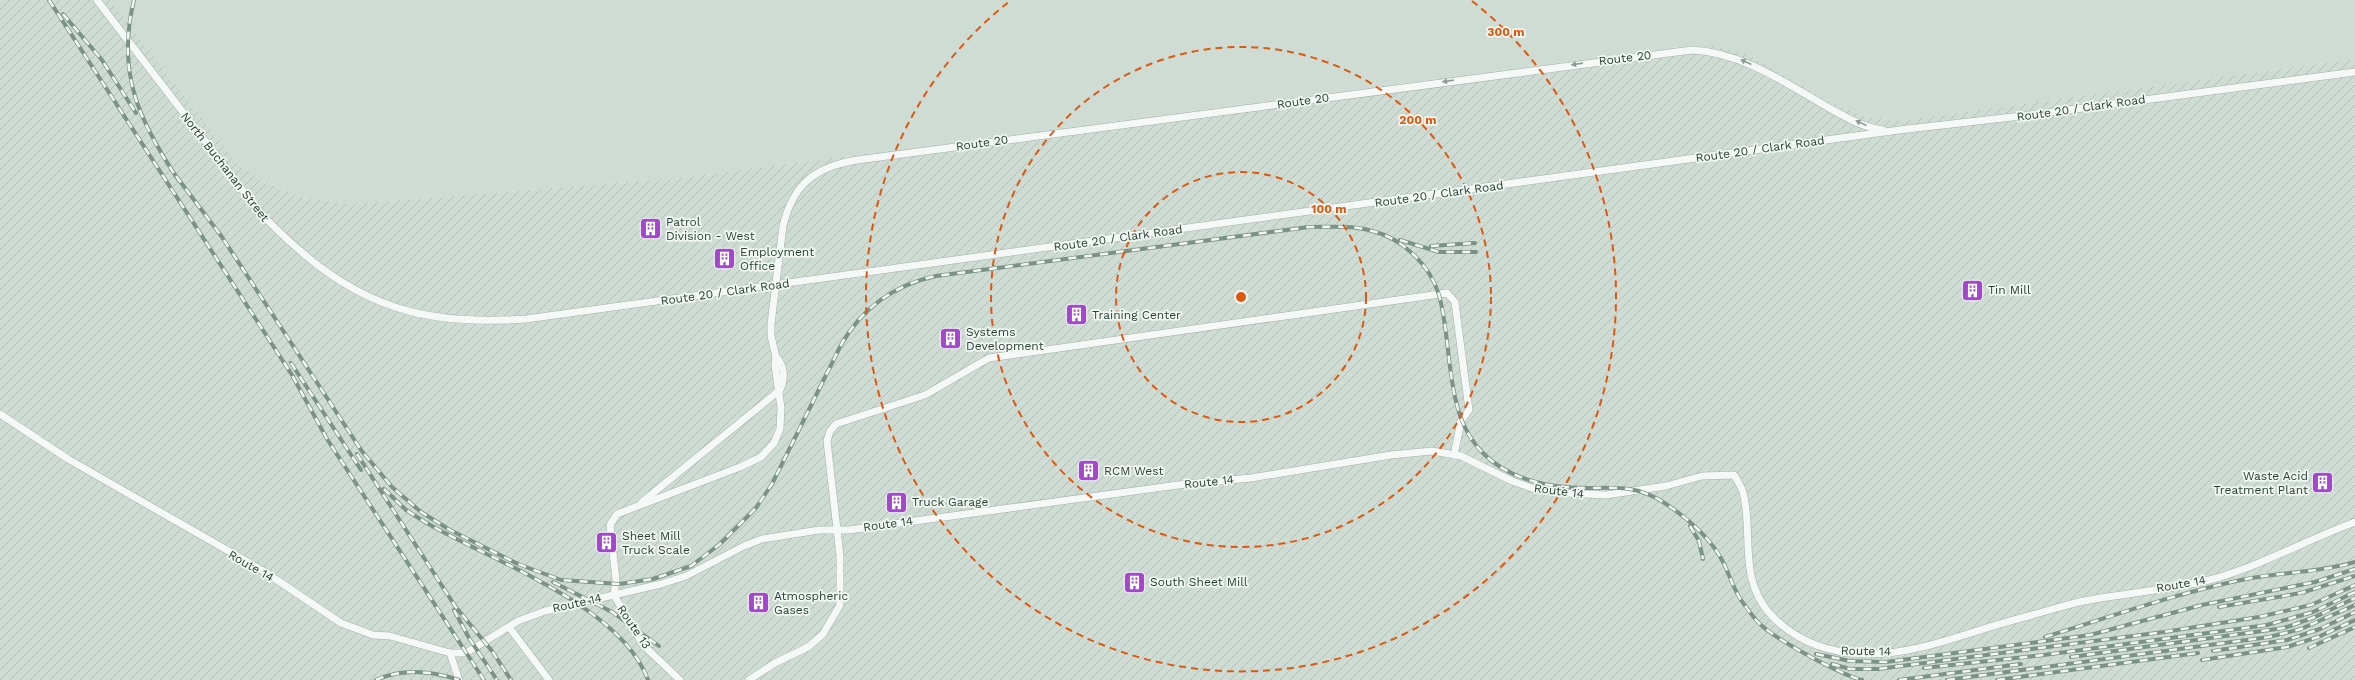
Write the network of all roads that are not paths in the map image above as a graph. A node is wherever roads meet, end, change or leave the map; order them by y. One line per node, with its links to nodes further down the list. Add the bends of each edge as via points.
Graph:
1 (97, 0): 5 (street, North Buchanan Street, via 269,223 335,279)
2 (2355, 72): 3 (street, Route 20 / Clark Road)
3 (1899, 130): 4 (street, Route 20 / Clark Road); 4 (street, Route 20, one-way to 4, via 1882,130 1864,125 1743,60 1719,53 1692,50 857,160 839,163 819,171 794,195 783,226)
4 (776, 285): 5 (street, Route 20 / Clark Road, via 503,320 438,318); 6 (street, Route 13, via 771,336 784,375)
5 (381, 303)
6 (780, 390): 9 (street, Route 13); 9 (street, Route 13, via 780,428 774,443 761,457 713,478)
7 (0, 414): 14 (street, Route 14, via 68,459 265,572 341,623 373,635 404,639)
8 (1454, 455): 10 (street, Route 14, via 1535,489 1566,493 1606,495 1666,486 1702,476 1734,475 1743,491 1747,560 1754,589 1771,615 1797,638 1828,650 1865,654 1904,651 1925,646 2084,601 2207,580 2241,570); 11 (street, Route 14, via 1432,451 1391,455 1251,478); 11 (street, via 1461,421 1469,410 1455,302 1447,293 989,358 925,395 836,424 830,431 827,441)
9 (636, 506): 12 (street, Route 13, via 617,514 610,525 616,580)
10 (2355, 522)
11 (836, 530): 12 (street, Route 14, via 819,530 762,539 686,576); 18 (street, via 840,556 840,605 823,634 808,647 775,662)
12 (614, 595): 13 (street, Route 14, via 545,610); 17 (street, Route 13, via 643,645)
13 (509, 627): 14 (street, Route 14, via 466,653); 16 (street)
14 (450, 653): 15 (street)
15 (459, 680)
16 (549, 680)
17 (680, 680)
18 (749, 680)

